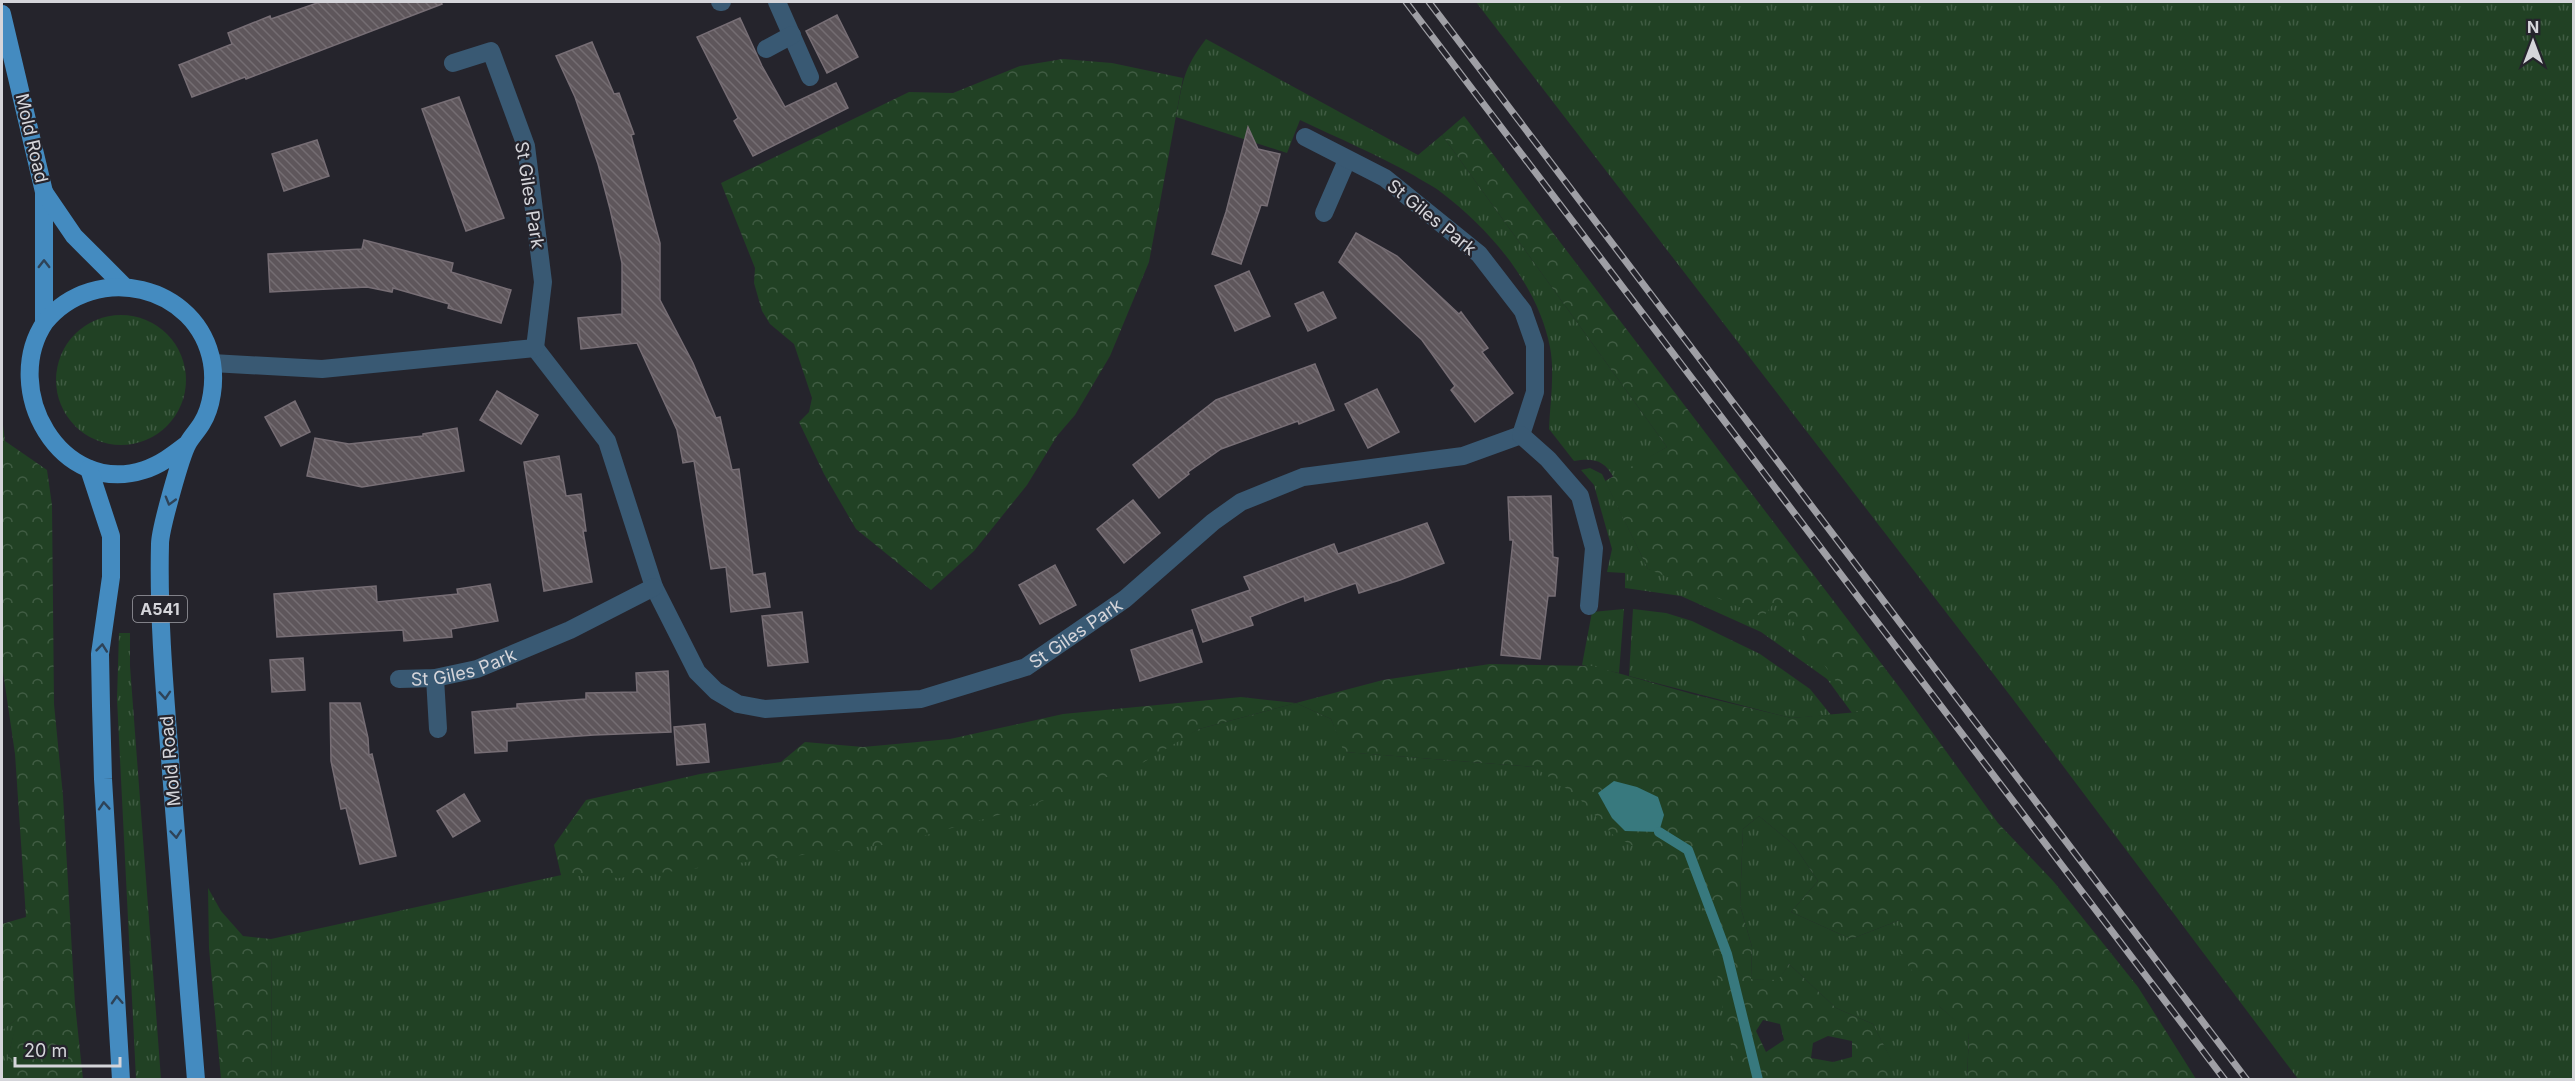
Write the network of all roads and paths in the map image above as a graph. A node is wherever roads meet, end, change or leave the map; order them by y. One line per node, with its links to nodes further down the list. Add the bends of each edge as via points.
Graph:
1 (777, 2): 3 (street)
2 (2, 14): 9 (main road, Mold Road)
3 (792, 35): 4 (street); 6 (street)
4 (766, 49)
5 (453, 63): 13 (street, St Giles Park, via 491,51 526,146 543,282)
6 (810, 77)
7 (1305, 137): 8 (street, St Giles Park)
8 (1347, 160): 10 (street); 15 (street, St Giles Park, via 1385,178 1479,254 1523,311 1534,345 1534,392)
9 (44, 192): 11 (main road, Mold Road, via 74,236); 12 (main road, Mold Road, one-way to 9)
10 (1324, 213)
11 (124, 286): 12 (main road, via 85,293 66,302); 14 (main road, via 155,293 181,309 201,334)
12 (44, 322): 17 (main road, via 28,358 25,377 29,407 42,434 63,455)
13 (535, 348): 14 (street, via 322,369); 18 (street, St Giles Park, via 607,441)
14 (212, 363): 16 (main road, via 212,393 204,421)
15 (1521, 435): 18 (street, St Giles Park, via 1463,456 1313,476 1241,502 1125,599 1026,667 921,699 765,709 738,704 716,691 697,672); 19 (street, via 1580,496 1594,548)
16 (186, 445): 17 (main road, via 166,461 141,471 115,473); 24 (main road, Mold Road / A541, one-way to 24, via 160,539 160,607)
17 (89, 468): 23 (main road, A541, one-way to 17, via 101,706 100,654 111,576 111,536)
18 (654, 587): 20 (street, St Giles Park, via 570,630 477,669)
19 (1589, 606)
20 (435, 678): 21 (street, St Giles Park); 22 (street)
21 (399, 679)
22 (438, 729)
23 (122, 1080)
24 (196, 1080)

